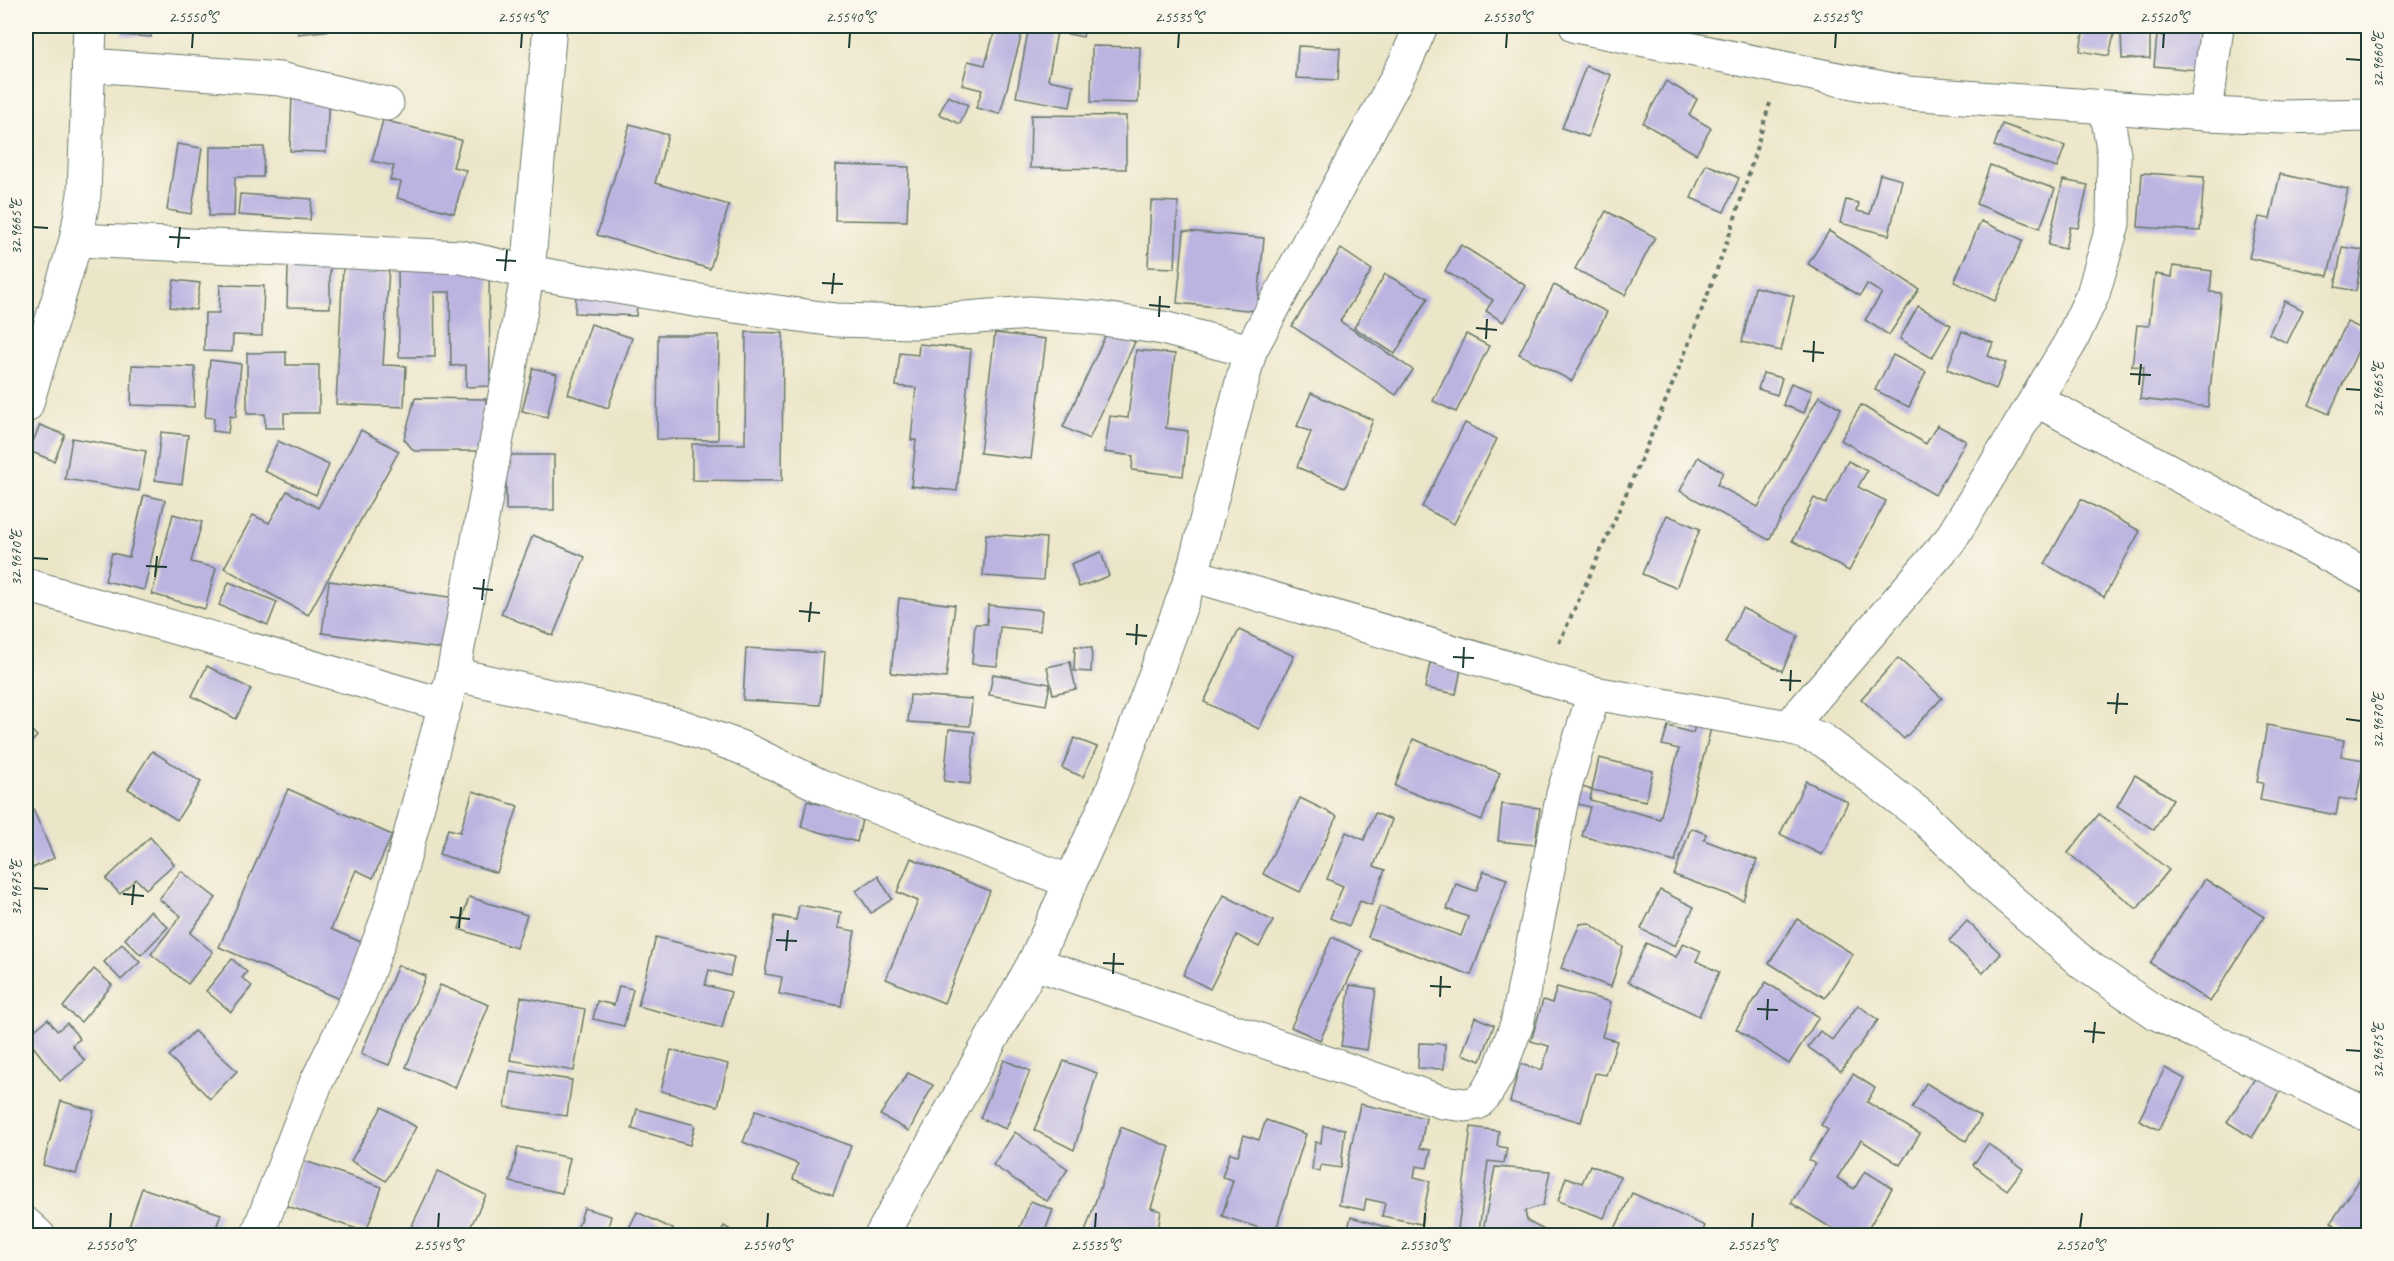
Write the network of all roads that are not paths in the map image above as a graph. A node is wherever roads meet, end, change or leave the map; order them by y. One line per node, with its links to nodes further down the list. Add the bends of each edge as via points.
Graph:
1 (90, 26): 6 (street)
2 (550, 26): 12 (street)
3 (1421, 26): 13 (street, via 1406,61)
4 (1576, 26): 8 (street, via 1907,93)
5 (2217, 26): 9 (street)
6 (89, 65): 7 (street, via 280,79); 11 (street, via 84,195)
7 (387, 104)
8 (2106, 108): 9 (street); 14 (street, via 2114,154 2113,224 2093,294)
9 (2206, 114): 10 (street)
10 (2368, 115)
11 (76, 240): 12 (street, via 461,257); 15 (street)
12 (528, 272): 13 (street, via 835,320 915,322 1029,313 1097,318 1163,328); 19 (street)
13 (1250, 351): 16 (street)
14 (2036, 400): 17 (street); 22 (street, via 1950,540)
15 (26, 406)
16 (1192, 575): 20 (street); 23 (street, via 1113,789)
17 (2368, 576)
18 (26, 585): 21 (street)
19 (453, 674): 21 (street); 23 (street, via 678,725 740,747 821,786)
20 (1594, 693): 22 (street); 24 (street, via 1563,794 1517,1024 1499,1072 1477,1103 1465,1105 1431,1098)
21 (445, 705): 28 (street, via 389,914 360,993 316,1083)
22 (1789, 727): 25 (street, via 1823,740 1923,817 1993,885 2084,964 2158,1014)
23 (1071, 882): 24 (street)
24 (1034, 963): 29 (street)
25 (2368, 1115)
26 (26, 1224): 27 (street)
27 (39, 1236)
28 (257, 1236)
29 (881, 1236)

